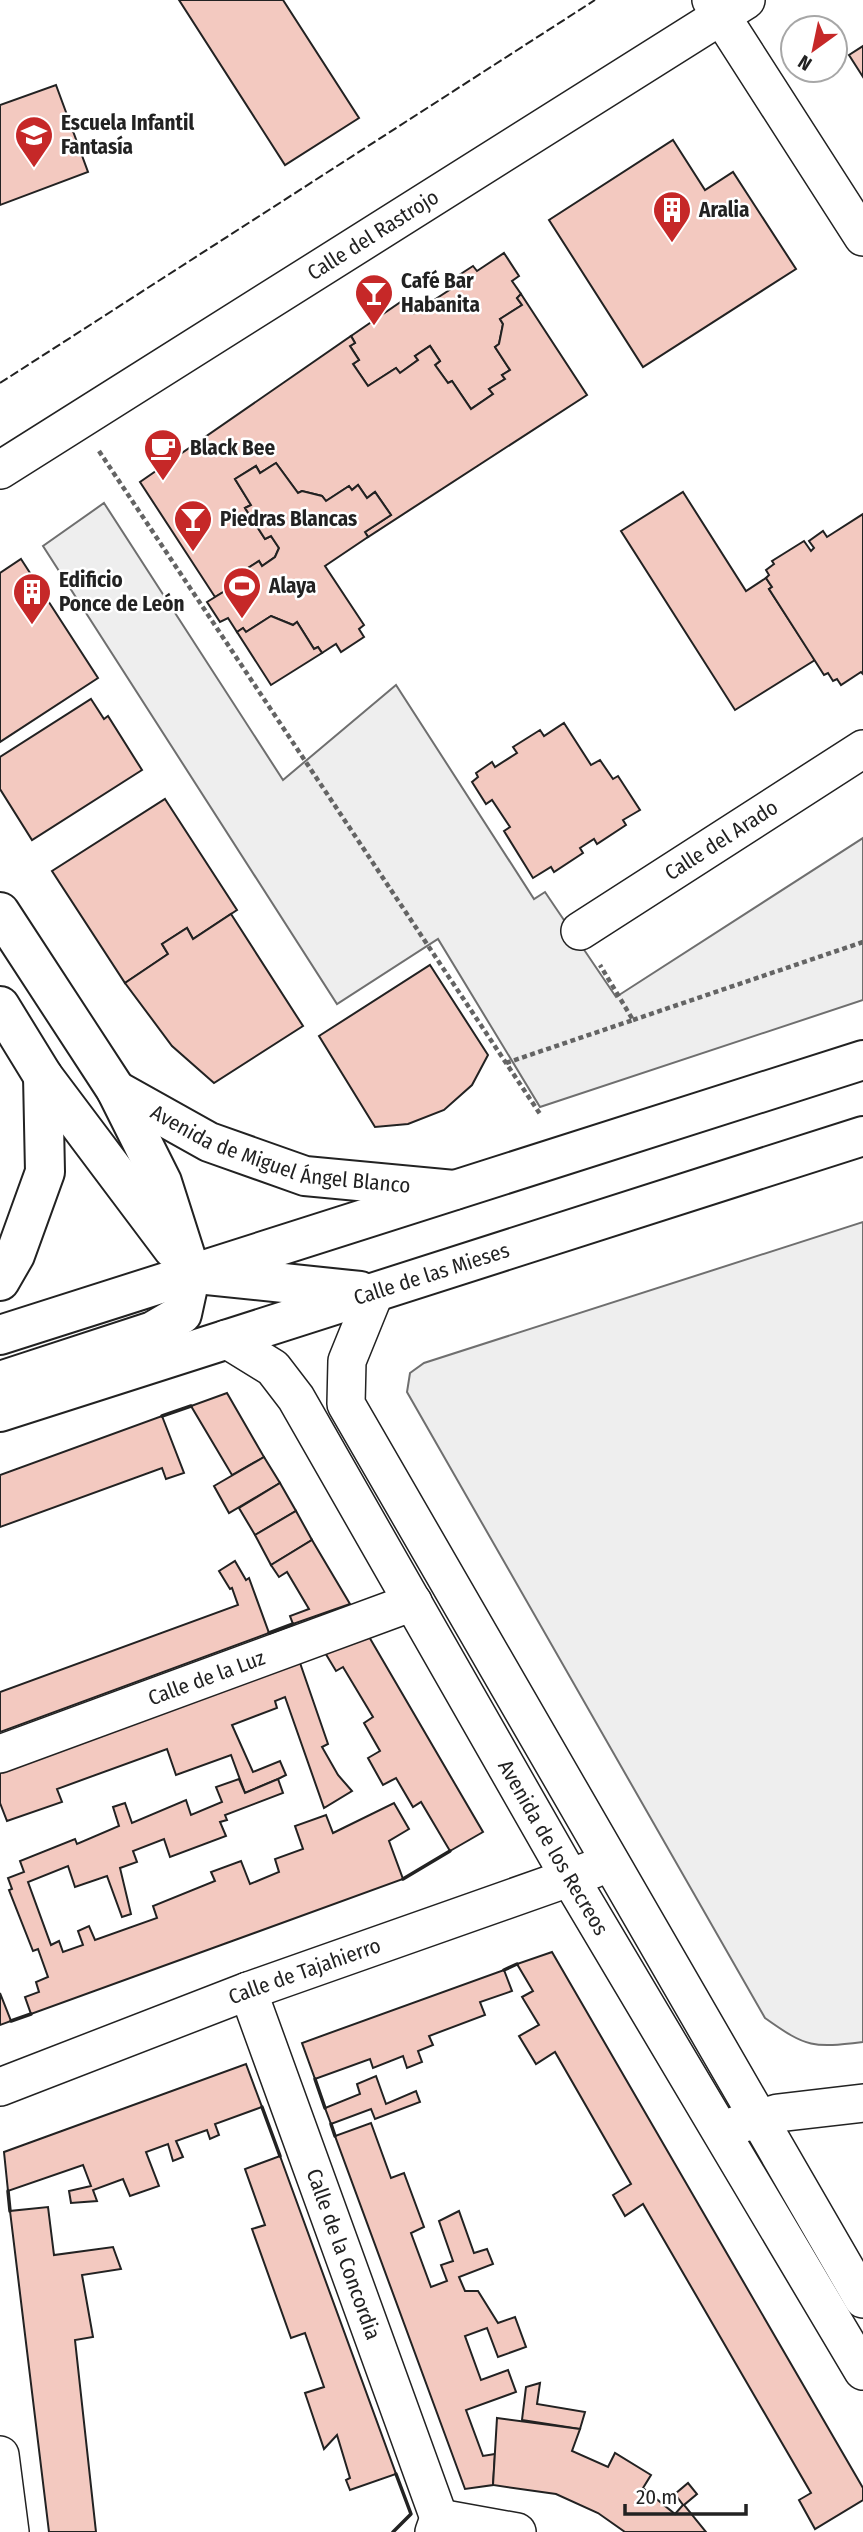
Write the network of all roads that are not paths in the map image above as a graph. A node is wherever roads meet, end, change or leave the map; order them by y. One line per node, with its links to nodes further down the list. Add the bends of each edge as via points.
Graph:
1 (726, 5): 2 (street); 3 (street, Calle del Rastrojo)
2 (863, 237)
3 (0, 470)
4 (863, 749): 6 (street, Calle del Arado)
5 (0, 912): 10 (main road, Avenida de Miguel Ángel Blanco)
6 (579, 931)
7 (0, 1006): 9 (main road)
8 (863, 1060): 12 (main road)
9 (43, 1076): 13 (main road); 14 (main road, via 45,1172 15,1255)
10 (116, 1090): 12 (main road, Avenida de Miguel Ángel Blanco, via 209,1142 305,1176); 13 (main road, Avenida de Miguel Ángel Blanco, via 162,1182)
11 (863, 1136): 15 (main road, Calle de las Mieses)
12 (454, 1190): 13 (main road)
13 (191, 1273): 15 (main road); 16 (main road); 18 (main road, via 182,1314 153,1331)
14 (0, 1281)
15 (375, 1292): 17 (main road, Calle de las Mieses); 22 (street, Avenida de los Recreos, via 347,1361 346,1404)
16 (0, 1335)
17 (226, 1339): 19 (main road, Calle de las Mieses); 20 (street, Avenida de los Recreos, via 273,1368 296,1398)
18 (0, 1381)
19 (0, 1412)
20 (413, 1602): 21 (street, Calle de la Luz); 23 (street, Avenida de los Recreos)
21 (0, 1755)
22 (610, 1864): 23 (street, Calle de Tajahierro); 27 (street, Avenida de los Recreos)
23 (570, 1878): 24 (street, Calle de Tajahierro); 28 (street, Avenida de los Recreos)
24 (247, 1992): 25 (street, Calle de Tajahierro); 32 (street, Calle de la Concordia)
25 (0, 2087)
26 (863, 2103): 27 (street)
27 (759, 2119): 28 (street); 29 (street, Avenida de los Recreos)
28 (719, 2129): 30 (street, Avenida de los Recreos)
29 (863, 2299)
30 (863, 2371)
31 (0, 2455): 33 (street)
32 (436, 2525): 34 (street)
33 (10, 2532)
34 (517, 2532)

